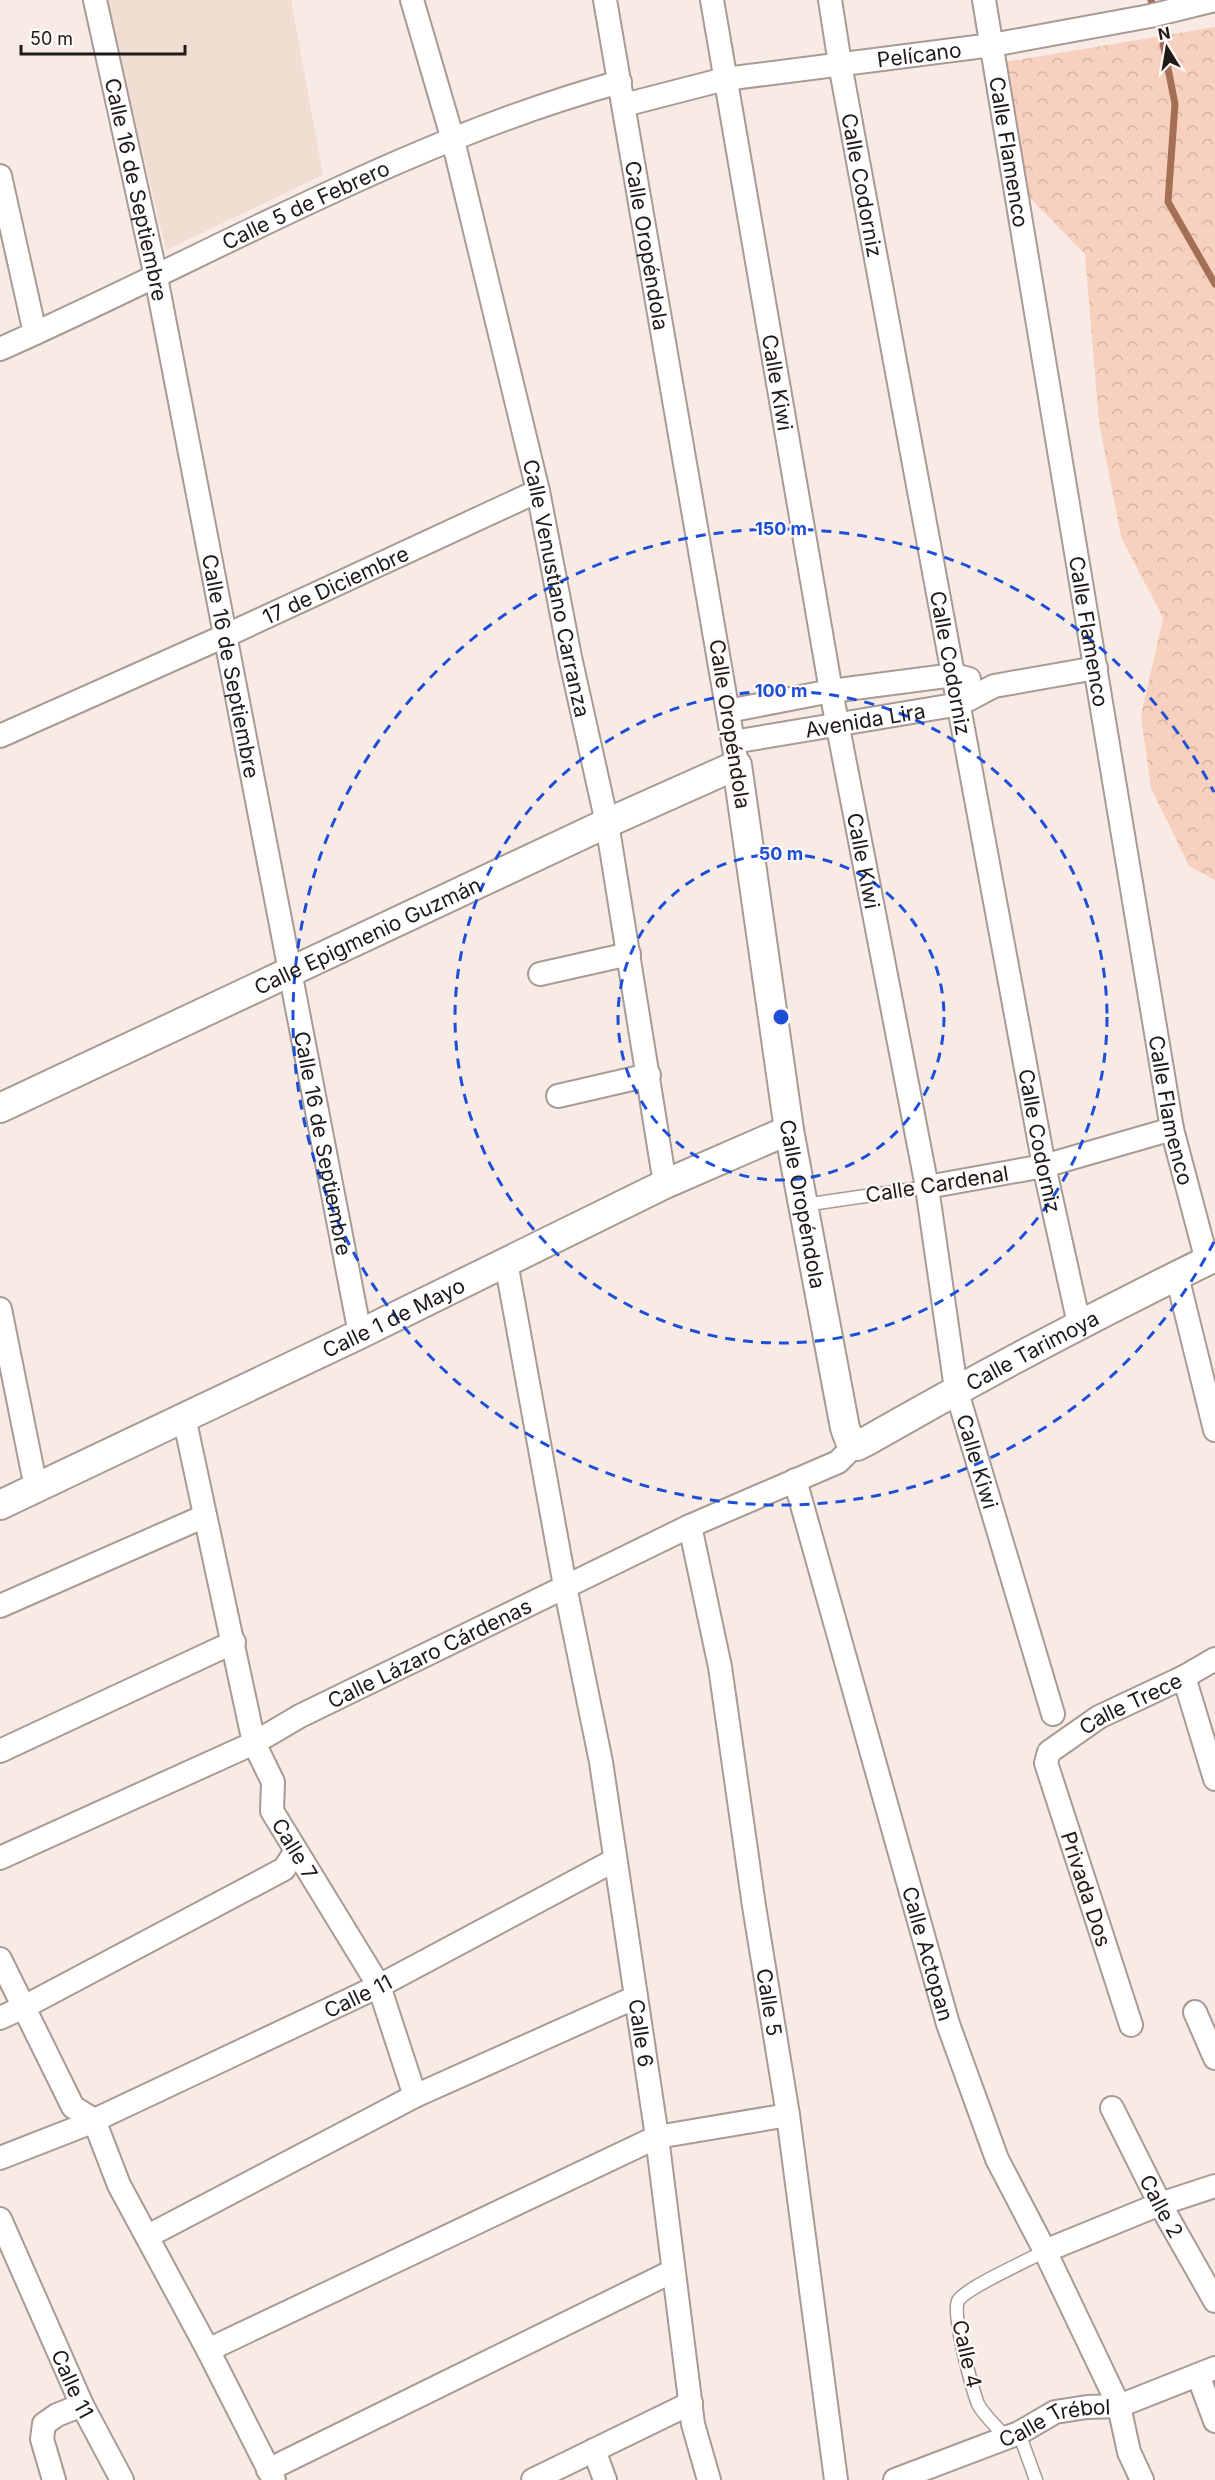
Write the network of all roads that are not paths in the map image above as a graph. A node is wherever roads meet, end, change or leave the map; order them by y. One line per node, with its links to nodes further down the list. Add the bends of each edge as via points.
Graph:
1 (95, 0): 17 (street, Calle 16 de Septiembre)
2 (412, 0): 14 (street, Calle Venustiano Carranza)
3 (605, 0): 12 (street, Calle Oropéndola)
4 (712, 0): 11 (street, Calle Kiwi)
5 (830, 0): 10 (street, Calle Codorniz)
6 (984, 0): 9 (street, Calle Flamenco)
7 (1215, 0): 8 (street, Pelícano, via 1150,16)
8 (1125, 10): 9 (street, Pelícano)
9 (992, 45): 10 (street, Pelícano); 22 (street, Calle Flamenco)
10 (840, 64): 11 (street, Pelícano); 23 (street, Calle Codorniz)
11 (725, 79): 13 (street, Pelícano); 25 (street, Calle Kiwi)
12 (620, 82): 13 (street, Calle Oropéndola); 14 (street, Calle 5 de Febrero, via 520,112)
13 (624, 105): 27 (street, Calle Oropéndola)
14 (453, 140): 17 (street, Calle 5 de Febrero, via 311,201); 20 (street, Calle Venustiano Carranza)
15 (0, 176): 16 (street)
16 (3, 201): 18 (street)
17 (156, 278): 18 (street, Calle 5 de Febrero); 21 (street, Calle 16 de Septiembre)
18 (36, 333): 19 (street, Calle 5 de Febrero)
19 (0, 349)
20 (538, 491): 21 (street, 17 de Diciembre); 31 (street, Calle Venustiano Carranza)
21 (227, 635): 29 (street, 17 de Diciembre); 33 (street, Calle 16 de Septiembre)
22 (1096, 668): 24 (street, Avenida Lira); 38 (street, Calle Flamenco)
23 (954, 675): 24 (street, Avenida Lira); 25 (street, Avenida Lira); 26 (street, Calle Codorniz)
24 (994, 686): 26 (street, Avenida Lira)
25 (831, 692): 27 (street, Avenida Lira); 28 (street, Calle Kiwi)
26 (960, 704): 28 (street, Avenida Lira); 40 (street, Calle Codorniz)
27 (728, 711): 30 (street, Calle Oropéndola)
28 (838, 726): 30 (street, Avenida Lira); 42 (street, Calle Kiwi)
29 (0, 736)
30 (735, 753): 31 (street, Calle Epigmenio Guzmán); 39 (street, Calle Oropéndola)
31 (607, 823): 32 (street, Calle Venustiano Carranza); 33 (street, Calle Epigmenio Guzmán)
32 (629, 954): 34 (street); 35 (street, Calle Venustiano Carranza)
33 (290, 972): 37 (street, Calle Epigmenio Guzmán); 49 (street, Calle 16 de Septiembre)
34 (540, 974)
35 (649, 1075): 36 (street); 41 (street, Calle Venustiano Carranza)
36 (558, 1096)
37 (0, 1108)
38 (1172, 1129): 40 (street, Calle Cardenal); 44 (street, Calle Flamenco)
39 (789, 1131): 41 (street, Calle 1 de Mayo); 43 (street, Calle Oropéndola)
40 (1044, 1166): 42 (street, Calle Cardenal); 48 (street, Calle Codorniz)
41 (665, 1184): 45 (street, Calle 1 de Mayo)
42 (927, 1187): 43 (lane, Calle Cardenal); 50 (street, Calle Kiwi)
43 (804, 1205): 53 (street, Calle Oropéndola, via 845,1428)
44 (1211, 1259): 46 (street, Calle Tarimoya)
45 (506, 1262): 49 (street, Calle 1 de Mayo); 59 (street, Calle 6)
46 (1177, 1276): 48 (street, Calle Tarimoya); 52 (street)
47 (0, 1309): 55 (street)
48 (1079, 1324): 50 (street, Calle Tarimoya)
49 (360, 1334): 51 (street, Calle 1 de Mayo)
50 (956, 1389): 53 (street, Calle Tarimoya, via 865,1443); 64 (street, Calle Kiwi)
51 (184, 1417): 55 (street, Calle 1 de Mayo); 57 (street, Calle 7)
52 (1215, 1430)
53 (852, 1445): 54 (street, Calle Lázaro Cárdenas, via 838,1462)
54 (795, 1480): 58 (street, Calle Lázaro Cárdenas); 94 (street, Calle Actopan, via 948,2024 996,2159)
55 (36, 1488): 56 (street, Calle 1 de Mayo)
56 (0, 1504)
57 (205, 1516): 60 (street); 61 (street, Calle 7)
58 (690, 1526): 59 (street, Calle Lázaro Cárdenas); 85 (street, Calle 5, via 720,1667)
59 (565, 1586): 65 (street, Calle Lázaro Cárdenas); 73 (street, Calle 6, via 601,1762)
60 (0, 1606)
61 (234, 1642): 66 (street, Calle 7); 67 (street)
62 (1215, 1659): 63 (street, Calle Trece)
63 (1184, 1677): 68 (street, Calle Trece, via 1099,1717); 69 (street)
64 (1053, 1714)
65 (300, 1716): 66 (street, Calle Lázaro Cárdenas); 70 (street, via 274,1753)
66 (254, 1743): 70 (street, Calle 7); 72 (street, Calle Lázaro Cárdenas)
67 (0, 1751)
68 (1048, 1752): 80 (street, Privada Dos, via 1046,1763)
69 (1215, 1779)
70 (273, 1782): 71 (street, Calle 7, via 272,1811)
71 (296, 1851): 75 (street, Calle 7); 77 (street, via 284,1869)
72 (0, 1858)
73 (615, 1860): 75 (street, Calle 11); 76 (street, Calle 6)
74 (0, 1959): 77 (street)
75 (379, 1986): 82 (street, Calle 7); 86 (street, Calle 11)
76 (636, 1996): 82 (street); 88 (street, Calle 6)
77 (24, 2007): 79 (street); 83 (street)
78 (1195, 2012): 81 (street)
79 (0, 2018)
80 (1131, 2025)
81 (1215, 2058)
82 (416, 2096): 93 (street)
83 (73, 2107): 86 (street); 87 (street)
84 (1112, 2108): 91 (street, Calle 2)
85 (788, 2115): 88 (street); 112 (street, Calle 5)
86 (94, 2120): 87 (street, Calle 11); 93 (street, via 118,2185)
87 (72, 2130): 89 (street, Calle 11)
88 (657, 2137): 95 (street, Calle 6); 97 (street)
89 (0, 2158)
90 (1215, 2186): 91 (street)
91 (1161, 2204): 94 (street); 96 (street, Calle 2)
92 (0, 2218): 100 (street, Calle 11)
93 (148, 2236): 97 (street)
94 (1045, 2251): 101 (street, Calle Actopan); 103 (lane, Calle 4, via 973,2288 959,2300 956,2312 979,2406 1001,2432)
95 (673, 2271): 99 (street, Calle 6); 105 (street)
96 (1215, 2301)
97 (208, 2350): 105 (street)
98 (1206, 2371): 101 (street, Calle Trébol); 102 (street)
99 (691, 2403): 104 (street); 111 (street, Calle 6)
100 (82, 2405): 107 (street, via 44,2424 42,2439); 108 (street, Calle 11)
101 (1119, 2406): 103 (street, Calle Trébol, via 1055,2412); 114 (street, Calle Actopan, via 1129,2452)
102 (1215, 2421)
103 (1019, 2433): 106 (street, Calle Trébol); 113 (lane)
104 (594, 2450): 109 (street); 110 (street)
105 (271, 2475)
106 (897, 2479)
107 (54, 2480)
108 (122, 2480)
109 (533, 2480)
110 (606, 2480)
111 (709, 2480)
112 (836, 2480)
113 (1036, 2480)
114 (1142, 2480)

